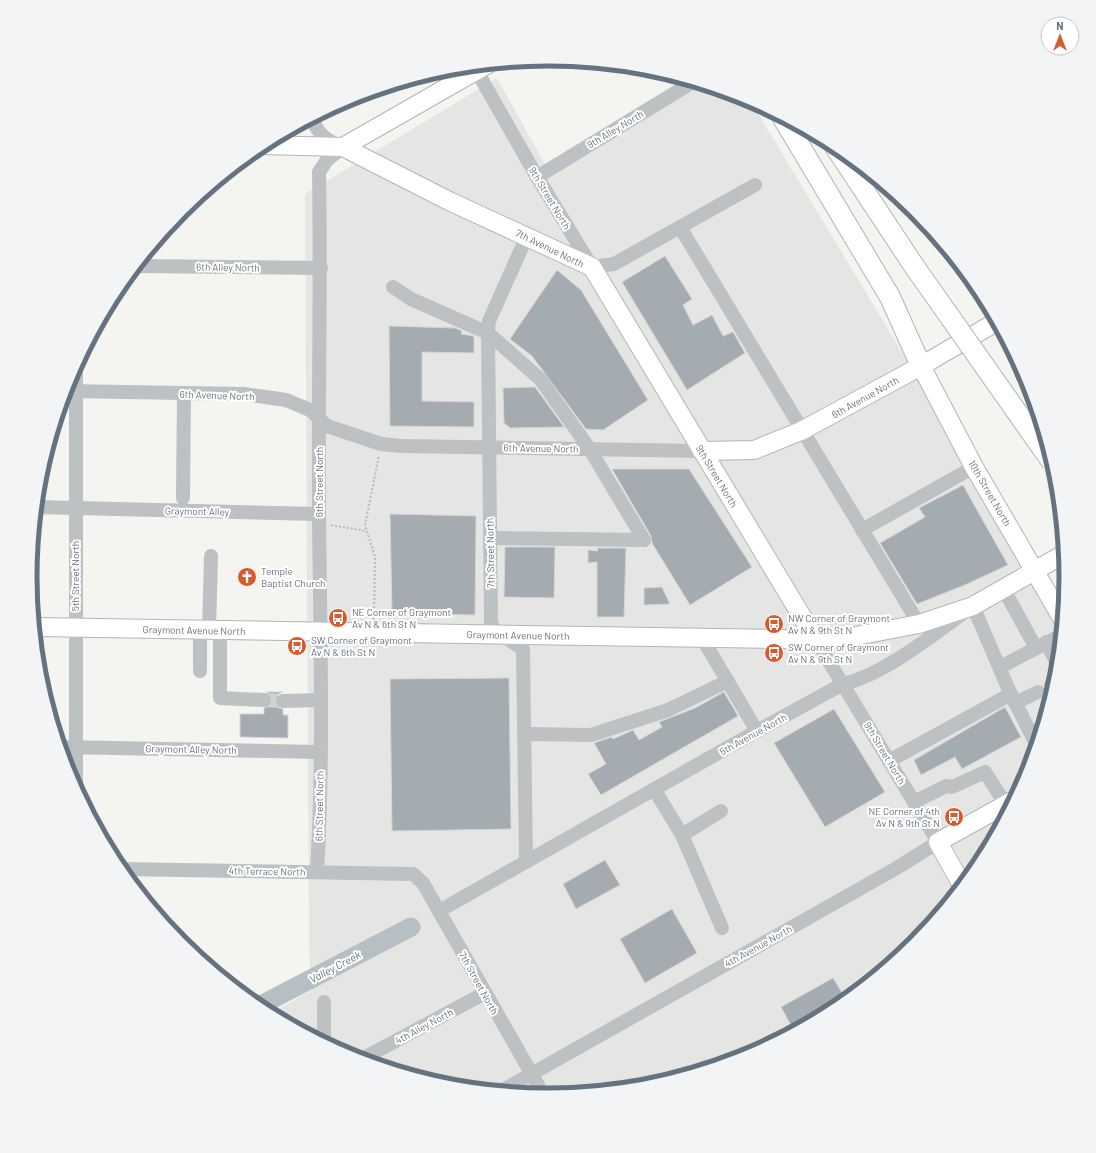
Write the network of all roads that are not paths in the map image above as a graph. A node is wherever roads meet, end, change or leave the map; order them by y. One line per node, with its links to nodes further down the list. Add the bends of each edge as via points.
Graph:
1 (482, 70): 9 (street, 9th Street North)
2 (473, 71): 7 (main road)
3 (687, 85): 9 (street, 9th Alley North)
4 (314, 123): 7 (street, via 321,134)
5 (787, 125): 19 (highway, via 890,297)
6 (273, 146): 7 (main road)
7 (343, 147): 12 (main road, 7th Avenue North, via 449,201); 15 (street, 6th Street North, via 327,160 319,172)
8 (844, 161): 27 (highway, bridge, via 914,266)
9 (537, 176): 14 (street, 9th Street North)
10 (755, 185): 11 (street, 7th Avenue North)
11 (680, 227): 14 (street, 7th Avenue North, via 614,264); 24 (street)
12 (527, 236): 14 (main road, 7th Avenue North); 18 (street, 7th Street North, via 489,322)
13 (142, 266): 15 (street, 6th Alley North)
14 (592, 267): 28 (main road, 9th Street North)
15 (320, 268): 23 (street, 6th Street North)
16 (393, 287): 18 (street, via 411,299)
17 (993, 324): 19 (main road, 6th Avenue North)
18 (488, 333): 25 (street, 7th Street North); 26 (street, via 540,379)
19 (921, 366): 24 (main road, 6th Avenue North); 29 (main road, 10th Street North)
20 (72, 391): 21 (street, 6th Avenue North)
21 (184, 393): 23 (street, 6th Avenue North, via 244,394 286,400 310,410); 30 (street)
22 (71, 394): 32 (street, 5th Street North)
23 (319, 418): 25 (street, 6th Avenue North, via 327,426 382,444); 33 (street, 6th Street North)
24 (802, 431): 28 (main road, 6th Avenue North, via 754,450); 34 (street)
25 (489, 447): 26 (street, 6th Avenue North); 35 (street, 7th Street North)
26 (589, 448): 28 (street, 6th Avenue North); 35 (street, via 644,540)
27 (1043, 449)
28 (702, 451): 50 (main road, 9th Street North)
29 (974, 468): 34 (street); 38 (main road, 10th Street North)
30 (183, 498)
31 (42, 507): 32 (street)
32 (75, 508): 33 (street, Graymont Alley); 44 (street, 5th Street North)
33 (319, 519): 46 (street, 6th Street North)
34 (862, 530): 42 (street)
35 (490, 538): 47 (street, 7th Street North, via 491,624)
36 (211, 556): 45 (street)
37 (1058, 557): 38 (main road, 5th Avenue North)
38 (1035, 571): 39 (main road, 5th Avenue North); 41 (main road, 10th Street North)
39 (1003, 588): 40 (main road, 5th Avenue North); 51 (street)
40 (972, 606): 42 (main road, Graymont Avenue North); 53 (street); 56 (street, 5th Avenue North, via 905,654 859,681)
41 (1058, 611)
42 (919, 624): 50 (main road, Graymont Avenue North, via 835,640)
43 (40, 627): 44 (main road, Graymont Avenue North)
44 (76, 628): 45 (main road, Graymont Avenue North); 66 (street, 5th Street North)
45 (210, 630): 46 (main road, Graymont Avenue North); 54 (street); 59 (street, via 220,698)
46 (322, 632): 47 (main road, Graymont Avenue North); 60 (street, 6th Street North)
47 (501, 635): 48 (main road, Graymont Avenue North); 63 (street, 7th Street North, via 523,649)
48 (702, 638): 50 (main road, Graymont Avenue North); 55 (street)
49 (1055, 638): 51 (street)
50 (816, 640): 56 (street, 9th Street North)
51 (1041, 645): 52 (street); 53 (street)
52 (1052, 657)
53 (1000, 667): 58 (street)
54 (200, 671)
55 (728, 681): 62 (street); 63 (street, via 668,710 591,735)
56 (843, 684): 62 (street, 5th Avenue North); 68 (street, 9th Street North)
57 (1038, 692): 58 (street)
58 (1013, 698): 64 (street); 68 (street)
59 (264, 700)
60 (321, 700): 61 (street); 67 (street, 6th Street North)
61 (283, 701)
62 (757, 731): 70 (street, 5th Avenue North)
63 (524, 734): 77 (street, 7th Street North)
64 (1033, 738)
65 (66, 747): 66 (street, Graymont Alley North)
66 (76, 747): 67 (street, Graymont Alley North); 69 (street, 5th Street North)
67 (320, 752): 79 (street, 6th Street North)
68 (889, 761): 72 (street, 9th Street North)
69 (76, 772)
70 (654, 789): 75 (street); 77 (street, 5th Avenue North)
71 (1007, 801): 72 (street, via 985,772 952,787 946,786)
72 (914, 802): 76 (street, 9th Street North)
73 (1005, 805): 76 (main road, 4th Avenue North)
74 (721, 811): 75 (street)
75 (682, 835): 83 (street)
76 (938, 842): 81 (main road, 9th Street North); 88 (street, 4th Avenue North, via 895,869)
77 (526, 862): 82 (street, 5th Avenue North)
78 (130, 869): 79 (street, 4th Terrace North)
79 (317, 872): 80 (street, 4th Terrace North)
80 (413, 874): 82 (street, 7th Street North, via 423,883)
81 (959, 880)
82 (439, 911): 84 (street, 7th Street North)
83 (722, 928)
84 (485, 993): 87 (street, 4th Alley North); 88 (street, 7th Street North)
85 (324, 1002): 86 (street)
86 (324, 1036)
87 (369, 1055)
88 (532, 1074): 89 (street, 4th Avenue North); 90 (street, 7th Street North)
89 (512, 1086)
90 (539, 1087)

